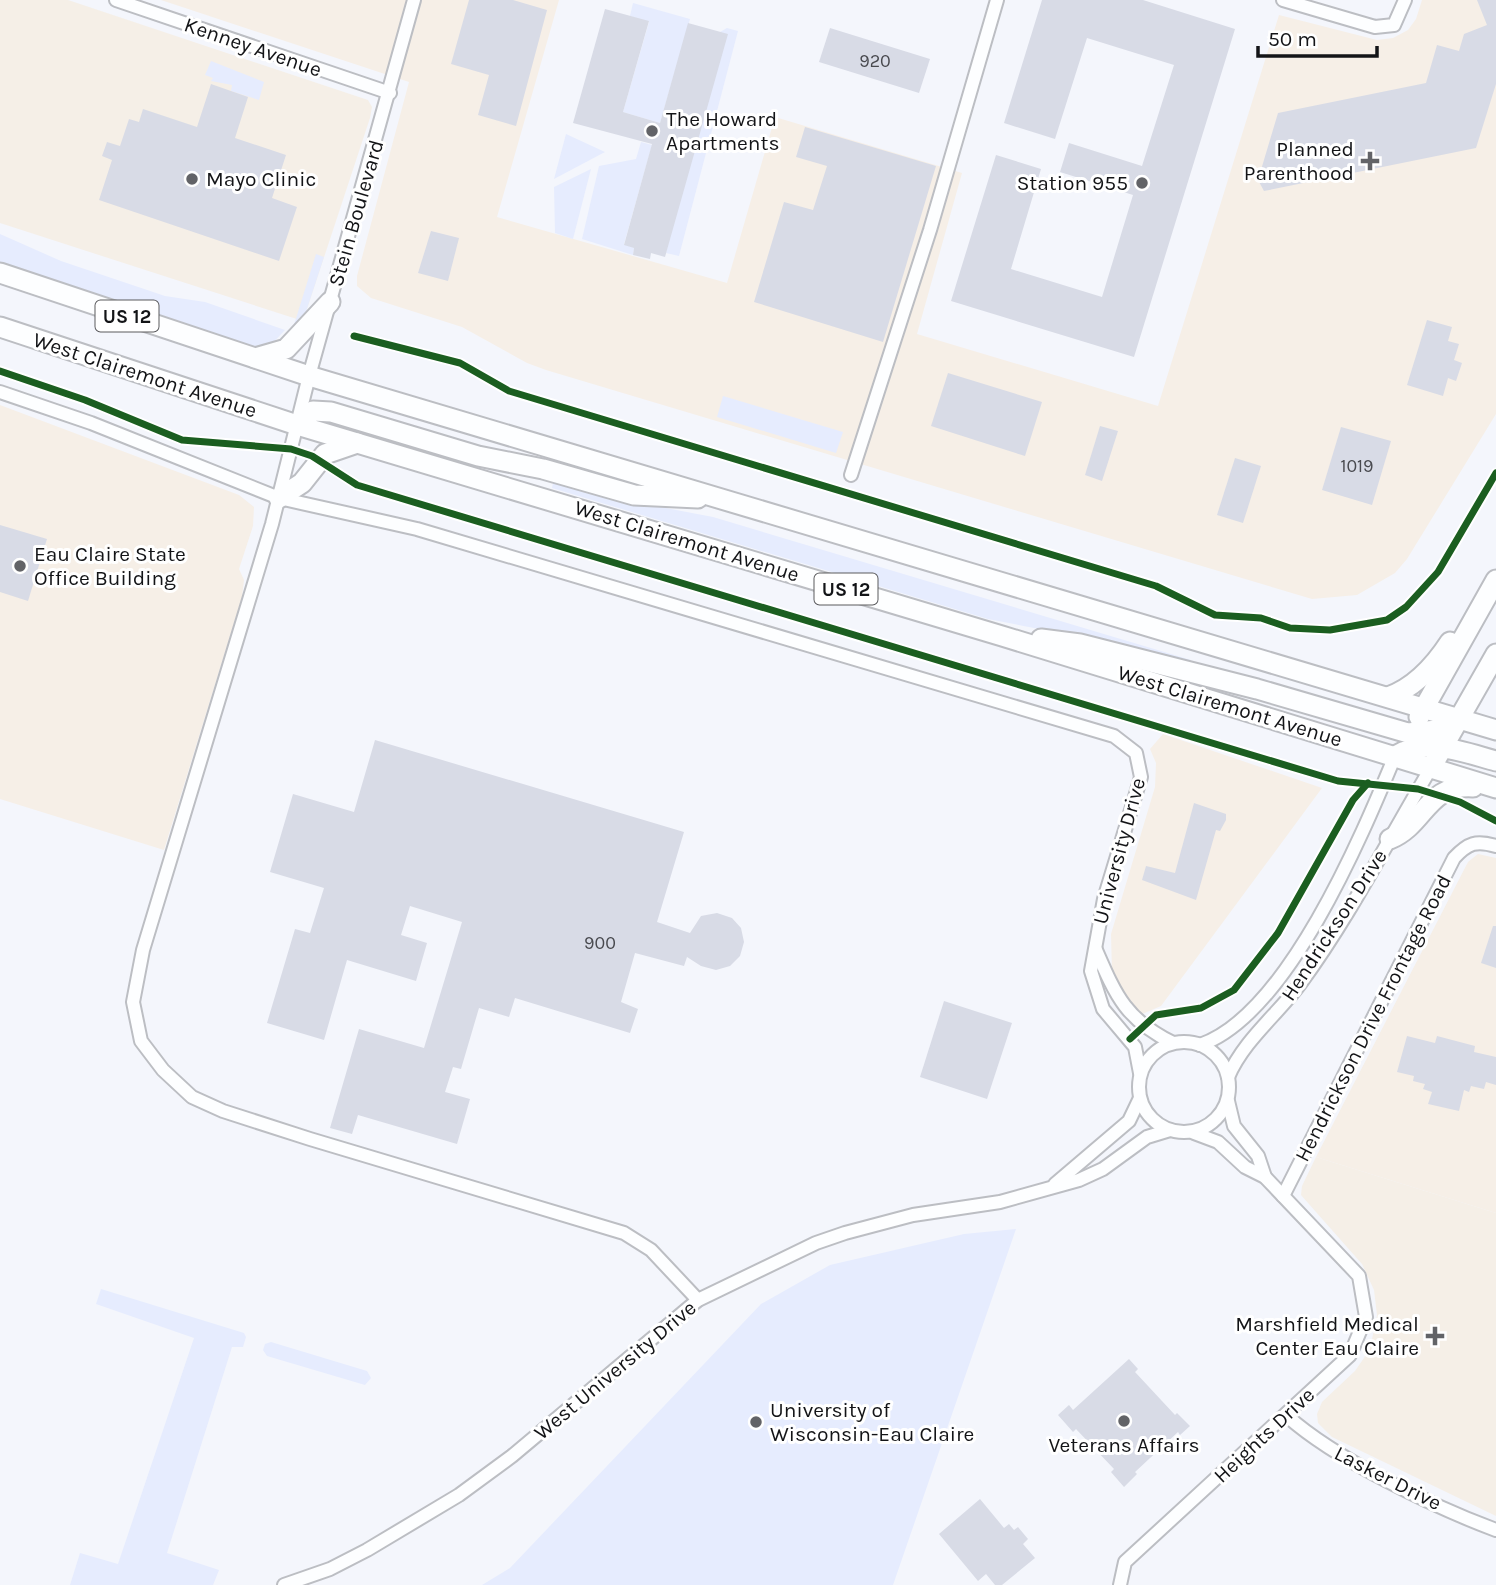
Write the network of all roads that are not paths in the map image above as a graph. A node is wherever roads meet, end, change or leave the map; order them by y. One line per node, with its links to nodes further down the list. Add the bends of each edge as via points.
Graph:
1 (116, 0): 6 (street, Kenney Avenue)
2 (414, 0): 6 (street, Stein Boulevard)
3 (997, 0): 15 (street, via 930,230)
4 (1283, 0): 5 (street, via 1375,27 1394,24)
5 (1405, 0)
6 (390, 93): 8 (street, Stein Boulevard)
7 (0, 273): 10 (main road, US 12)
8 (330, 302): 10 (main road, via 286,349); 11 (street, Stein Boulevard)
9 (0, 327): 13 (main road, West Clairemont Avenue / US 12)
10 (254, 358): 11 (main road, US 12)
11 (309, 376): 13 (street, Stein Boulevard); 17 (main road, US 12)
12 (0, 392): 16 (street)
13 (297, 425): 14 (main road, West Clairemont Avenue / US 12); 16 (street, Stein Boulevard); 17 (main road, via 313,411 331,412 478,456 634,495)
14 (357, 443): 16 (main road, via 328,452 302,483); 20 (main road, West Clairemont Avenue / US 12)
15 (851, 475)
16 (279, 498): 34 (street, University Drive, via 417,529 1114,736 1136,753 1141,777 1104,899); 46 (street, Stein Boulevard, via 143,950 133,1002 141,1041 192,1097 223,1111 624,1233 651,1250)
17 (724, 498): 22 (main road, US 12)
18 (1496, 562): 22 (main road, via 1440,657 1408,687)
19 (1496, 580): 23 (main road)
20 (1002, 636): 26 (main road, via 1080,644); 28 (main road, West Clairemont Avenue / US 12)
21 (1496, 654): 24 (main road)
22 (1388, 697): 23 (main road, US 12)
23 (1425, 708): 24 (main road, US 12); 26 (main road)
24 (1462, 719): 25 (main road, US 12); 26 (main road, via 1437,730); 27 (main road)
25 (1496, 730)
26 (1408, 733): 28 (main road)
27 (1443, 749): 28 (main road, via 1414,747); 29 (main road); 30 (main road)
28 (1395, 757): 30 (main road, West Clairemont Avenue / US 12); 36 (street, Hendrickson Drive, via 1338,878 1289,964 1236,1027)
29 (1496, 761)
30 (1431, 768): 31 (main road, West Clairemont Avenue / US 12); 32 (street, Hendrickson Drive)
31 (1496, 788): 32 (main road, via 1449,788 1403,834)
32 (1390, 839): 38 (street, Hendrickson Drive, via 1300,985 1236,1059)
33 (1496, 846): 45 (street, Hendrickson Drive Frontage Road, via 1468,843 1454,858)
34 (1096, 950): 35 (street, University Drive, via 1112,988 1130,1014); 37 (street, University Drive, via 1091,971 1097,996 1111,1021 1135,1047)
35 (1173, 1043): 36 (street); 37 (street, via 1149,1059)
36 (1200, 1045): 38 (street, via 1212,1051)
37 (1140, 1073): 39 (street)
38 (1228, 1077): 40 (street)
39 (1140, 1098): 41 (street, via 1155,1122); 44 (street, West University Drive, via 1129,1121)
40 (1228, 1101): 42 (street, via 1209,1126); 43 (street, Heights Drive, via 1234,1126 1258,1156)
41 (1170, 1130): 42 (street); 44 (street, West University Drive, via 1147,1137 1103,1169)
42 (1194, 1133): 43 (street, Heights Drive, via 1218,1142 1245,1167)
43 (1265, 1177): 45 (street, Heights Drive)
44 (1052, 1186): 46 (street, West University Drive, via 1000,1202 913,1215 845,1233)
45 (1283, 1196): 47 (street, Heights Drive, via 1359,1276 1366,1317 1350,1355)
46 (698, 1300): 49 (street, West University Drive, via 512,1456 458,1495 368,1550)
47 (1287, 1416): 48 (street, Lasker Drive, via 1326,1446); 50 (street, Heights Drive, via 1125,1562)
48 (1496, 1530)
49 (284, 1585)
50 (1120, 1585)

